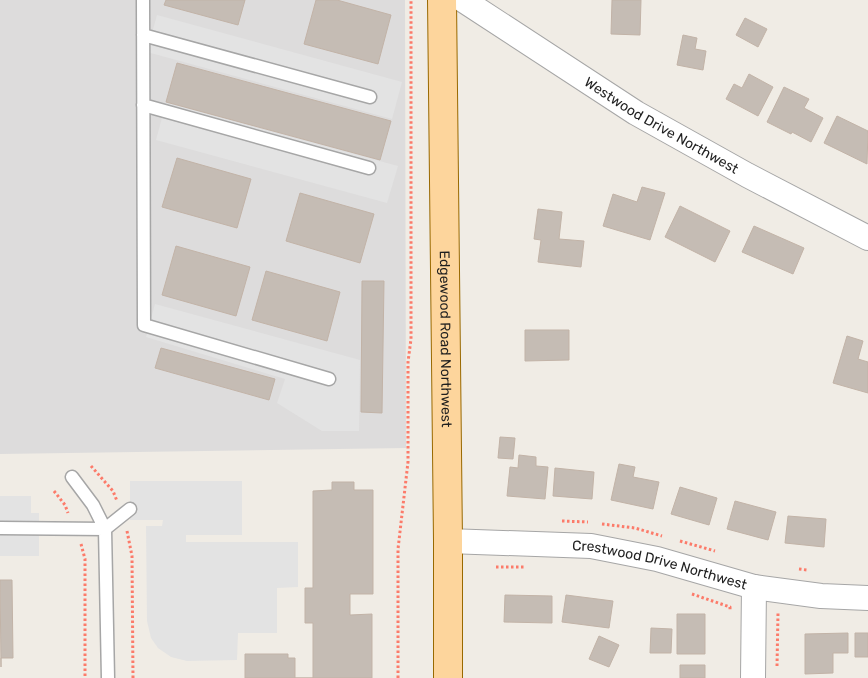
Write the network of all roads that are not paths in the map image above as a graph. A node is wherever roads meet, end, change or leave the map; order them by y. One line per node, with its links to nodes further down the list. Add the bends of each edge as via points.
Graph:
1 (143, 0): 4 (lane)
2 (442, 0): 14 (main road, Edgewood Road Northwest)
3 (463, 0): 8 (street, Westwood Drive Northwest, via 636,113)
4 (144, 35): 5 (lane); 6 (lane)
5 (370, 97)
6 (143, 105): 7 (lane); 9 (lane, via 144,325)
7 (369, 168)
8 (868, 238)
9 (329, 379)
10 (72, 476): 13 (lane)
11 (126, 512): 13 (lane)
12 (0, 528): 13 (lane)
13 (105, 529): 17 (lane)
14 (448, 541): 15 (street, Crestwood Drive Northwest, via 591,546 657,559); 18 (main road, Edgewood Road Northwest)
15 (754, 587): 16 (street, Crestwood Drive Northwest); 19 (street)
16 (868, 598)
17 (108, 678)
18 (448, 678)
19 (753, 678)

